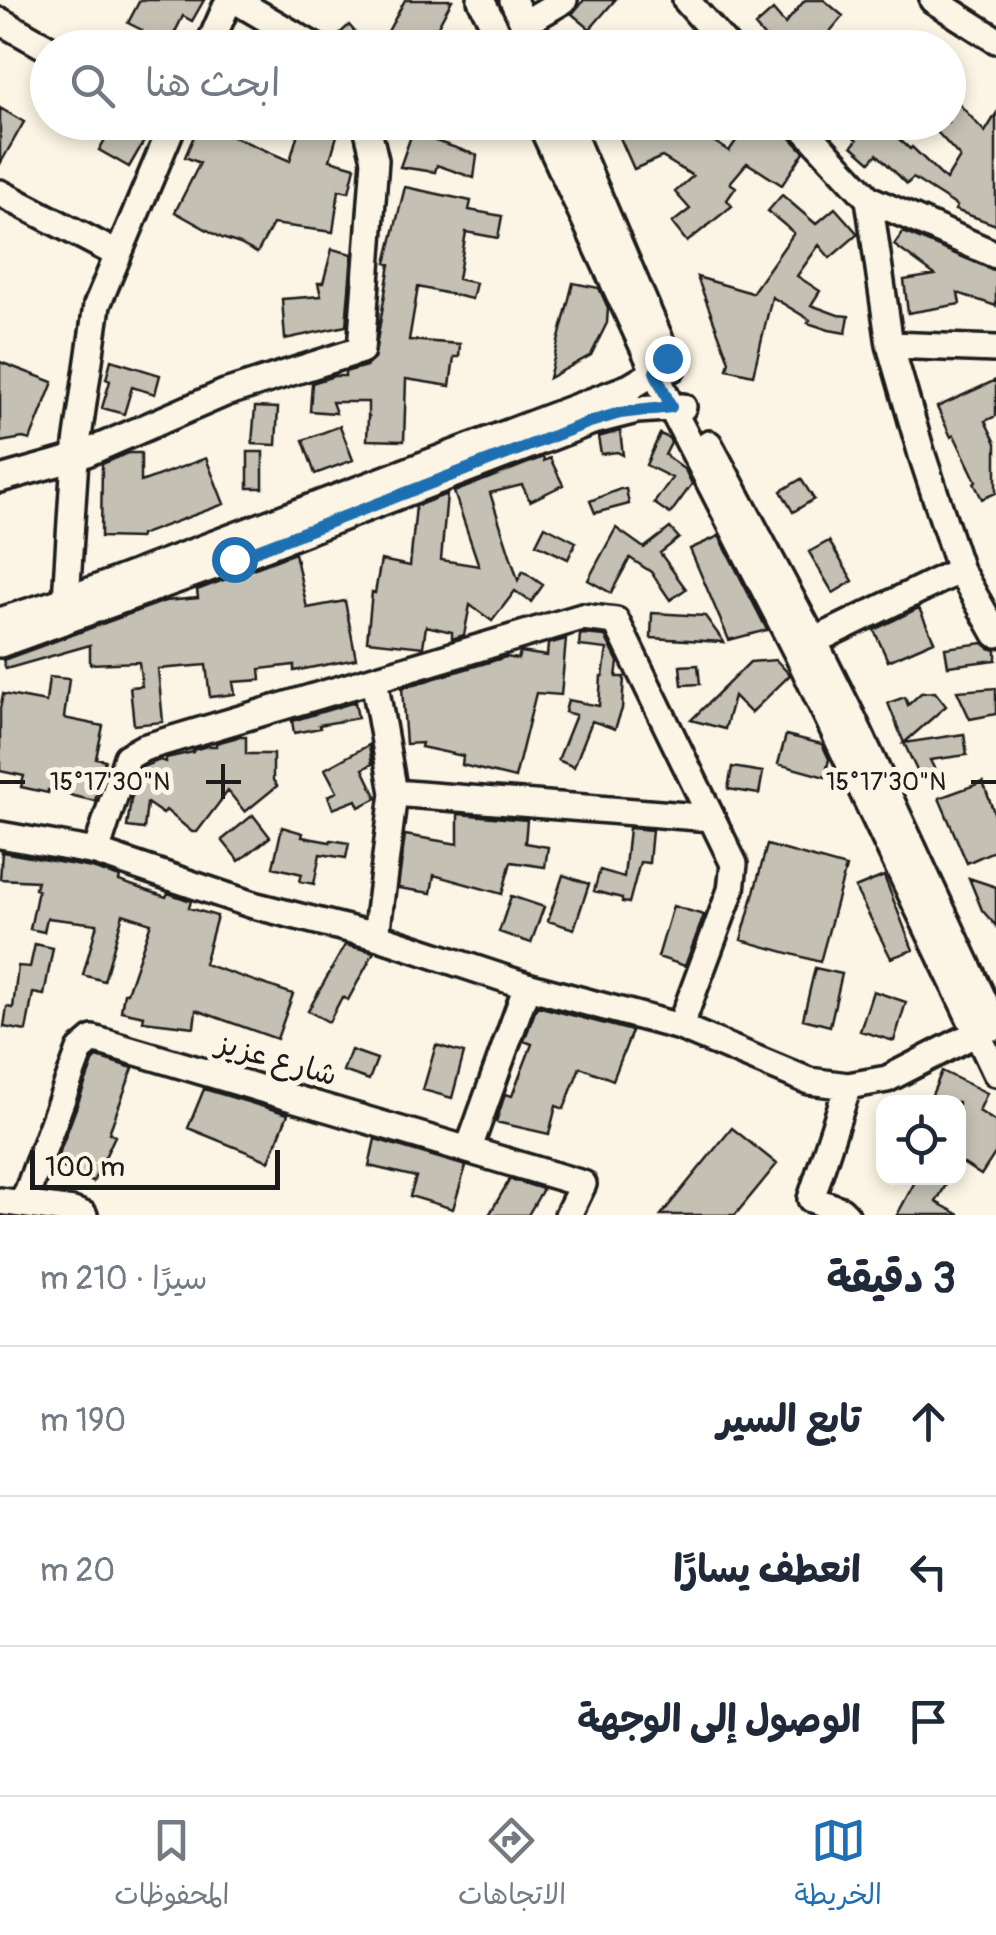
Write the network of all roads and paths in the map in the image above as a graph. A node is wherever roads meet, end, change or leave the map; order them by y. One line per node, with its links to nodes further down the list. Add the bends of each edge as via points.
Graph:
1 (232, 0): 8 (street); 9 (street)
2 (481, 0): 10 (street)
3 (564, 0): 6 (street)
4 (686, 0): 11 (street)
5 (934, 0): 13 (street)
6 (519, 12)
7 (0, 21): 12 (street)
8 (217, 30)
9 (284, 30)
10 (496, 30)
11 (712, 30)
12 (30, 38)
13 (996, 40)
14 (166, 140): 21 (street)
15 (370, 140): 27 (street, via 375,160 361,350 225,393)
16 (549, 140): 25 (street)
17 (574, 140): 25 (street)
18 (815, 140): 20 (street)
19 (0, 193): 21 (street)
20 (869, 199): 22 (street); 23 (street)
21 (117, 254): 27 (street, via 97,304)
22 (996, 254)
23 (890, 345): 24 (street); 29 (street)
24 (996, 350)
25 (661, 365): 26 (street); 30 (street, via 630,387)
26 (680, 407): 33 (street); 34 (street, via 590,422); 42 (street, via 796,653)
27 (75, 458): 28 (street); 30 (street)
28 (0, 478)
29 (960, 570): 32 (street); 33 (street)
30 (66, 600): 31 (street)
31 (0, 620)
32 (996, 634)
33 (814, 641): 42 (street)
34 (0, 644)
35 (374, 680): 36 (street); 37 (street, via 582,617 616,621); 39 (street, via 127,756)
36 (394, 793): 37 (street); 40 (street)
37 (712, 818): 43 (street, via 734,864 731,890)
38 (0, 835): 39 (street)
39 (96, 852): 40 (street, via 253,905)
40 (376, 936): 41 (street)
41 (527, 986): 43 (street); 46 (street)
42 (988, 1018): 44 (street); 45 (street, via 887,1079)
43 (680, 1027): 45 (street, via 809,1081)
44 (996, 1073)
45 (848, 1086): 50 (street, via 812,1199)
46 (469, 1148): 47 (street, شارع عزيز, via 93,1039 80,1050); 49 (street, شارع عزيز, via 583,1184)
47 (12, 1202): 48 (street)
48 (84, 1215)
49 (568, 1215)
50 (846, 1215)

